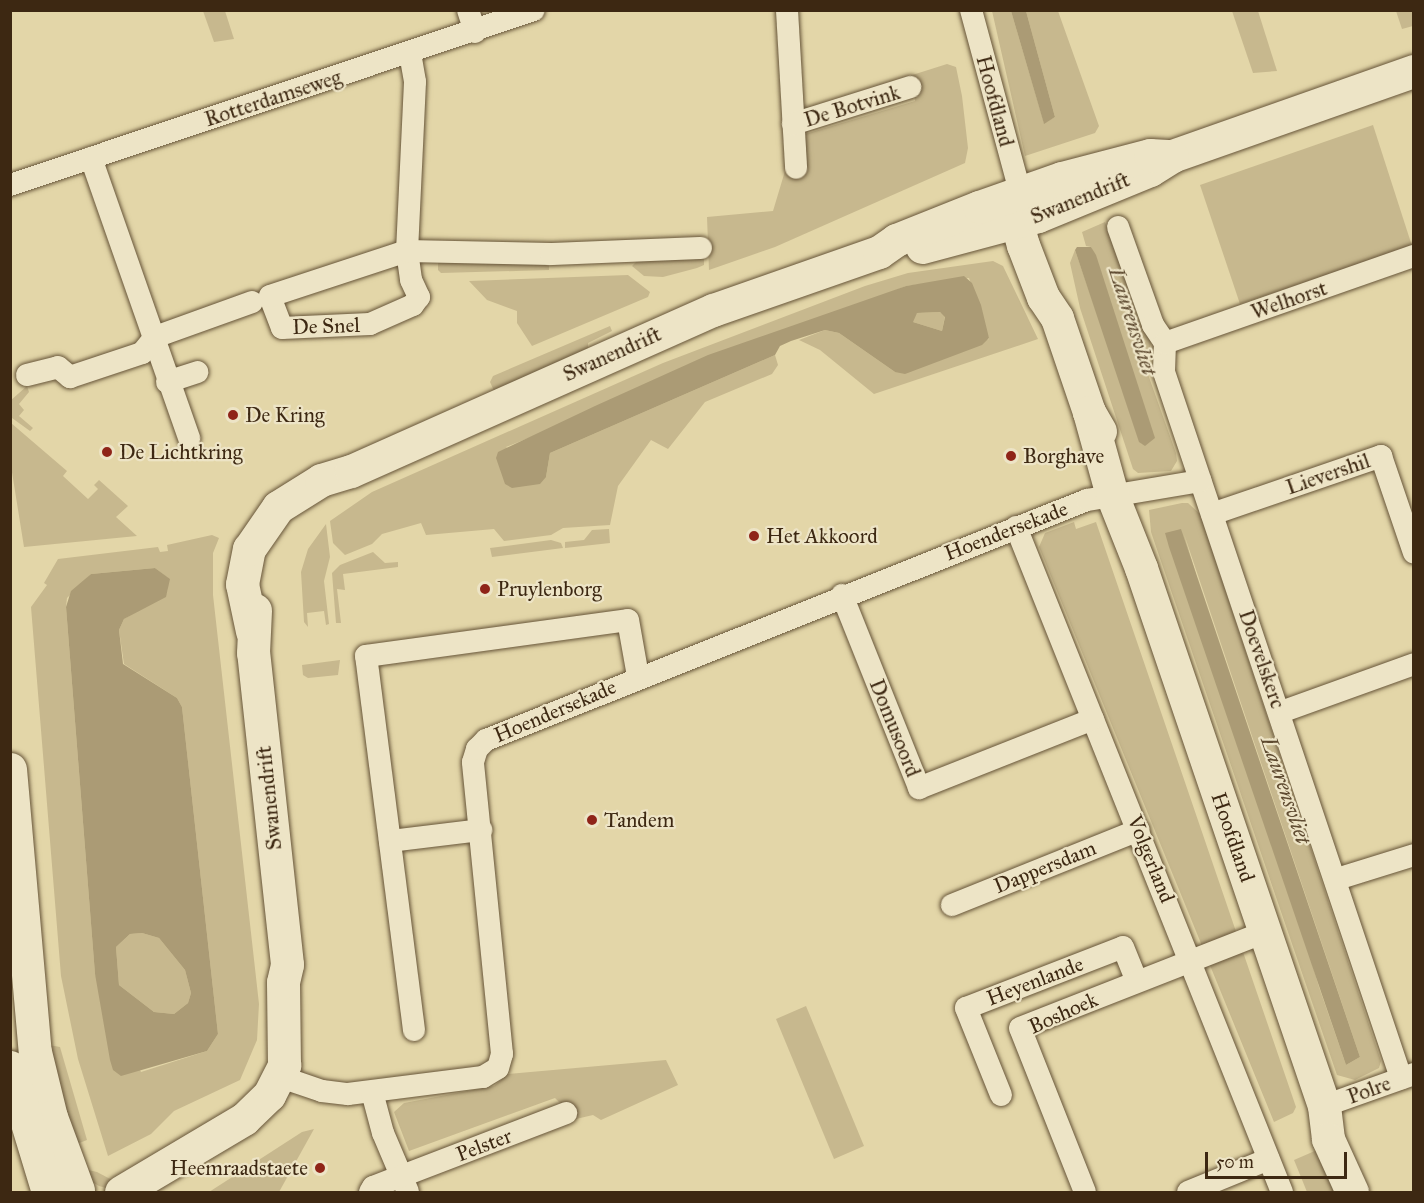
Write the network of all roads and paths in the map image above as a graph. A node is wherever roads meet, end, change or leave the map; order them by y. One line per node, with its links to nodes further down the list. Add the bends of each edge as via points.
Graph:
1 (534, 10): 4 (street, Rotterdamseweg)
2 (787, 10): 8 (street, De Botvink)
3 (971, 10): 12 (street, Hoofdland)
4 (472, 21): 5 (street, Rotterdamseweg)
5 (410, 53): 9 (street, Rotterdamseweg); 15 (street, De Snel, via 416,82)
6 (1413, 71): 12 (main road, Swanendrift, via 1172,156 1150,155)
7 (910, 87): 8 (street, De Botvink)
8 (793, 124): 10 (street, De Botvink)
9 (91, 158): 11 (street, Rotterdamseweg); 18 (street)
10 (796, 168)
11 (10, 185)
12 (1025, 210): 25 (main road, Hoofdland, via 1058,291 1057,318); 47 (main road, Swanendrift, via 896,240 879,252 713,310 351,471 278,536 260,580 252,631 287,964 297,980 306,1055)
13 (1118, 227): 19 (street, via 1153,326)
14 (701, 248): 15 (street, De Snel, via 551,254)
15 (406, 251): 15 (street, De Snel, via 409,273 419,297 413,305 370,324 282,328 270,296)
16 (1413, 256): 19 (street, Welhorst)
17 (252, 302): 18 (street)
18 (155, 337): 21 (street, via 142,353 70,377 57,367); 22 (street)
19 (1165, 343): 24 (street, Doevelskerc, via 1164,372)
20 (197, 372): 22 (street)
21 (27, 375)
22 (167, 382): 23 (street)
23 (189, 438)
24 (1200, 481): 25 (street); 26 (street, Doevelskerc)
25 (1118, 495): 27 (street, Hoendersekade, via 1087,500); 41 (main road, Hoofdland)
26 (1212, 514): 28 (street, Lievershil, via 1380,456); 32 (street, Doevelskerc)
27 (1016, 527): 29 (street, Hoendersekade); 33 (street, Volgerland)
28 (1413, 553)
29 (842, 595): 31 (street, Hoendersekade); 33 (street, Domusoord, via 919,788)
30 (1413, 664): 32 (street)
31 (638, 676): 35 (street, Hoendersekade, via 486,740 472,762); 37 (street, via 628,620 366,656)
32 (1281, 712): 39 (street, Doevelskerc)
33 (1093, 719): 36 (street, Volgerland)
34 (10, 768): 54 (main road, via 35,1052)
35 (481, 830): 37 (street); 48 (street, Hoendersekade, via 501,1061 492,1074 483,1077)
36 (1139, 830): 40 (street, Dappersdam); 42 (street, Volgerland)
37 (390, 841): 44 (street)
38 (1413, 855): 39 (street)
39 (1337, 879): 46 (street, Doevelskerc)
40 (952, 905)
41 (1265, 932): 42 (street, Boshoek); 50 (main road, Hoofdland)
42 (1191, 960): 43 (street, Boshoek); 52 (street, Volgerland)
43 (1137, 981): 49 (street, Heyenlande, via 1123,947 966,1008); 58 (street, Boshoek, via 1020,1028)
44 (414, 1030)
45 (10, 1067): 54 (main road)
46 (1407, 1076): 50 (street, Polre)
47 (291, 1080): 48 (street, Hoendersekade, via 335,1094); 55 (main road, Swanendrift, via 244,1119); 56 (main road, Swanendrift, via 277,1117)
48 (372, 1092): 53 (street, via 383,1133)
49 (1001, 1095)
50 (1324, 1106): 61 (main road, Hoofdland, via 1328,1139)
51 (566, 1113): 53 (street, Pelster)
52 (1269, 1160): 59 (street); 60 (street, Volgerland)
53 (405, 1184): 57 (street, Pelster, via 374,1187)
54 (71, 1192)
55 (121, 1192)
56 (160, 1192)
57 (370, 1192)
58 (1085, 1192)
59 (1188, 1192)
60 (1282, 1192)
61 (1354, 1192)

